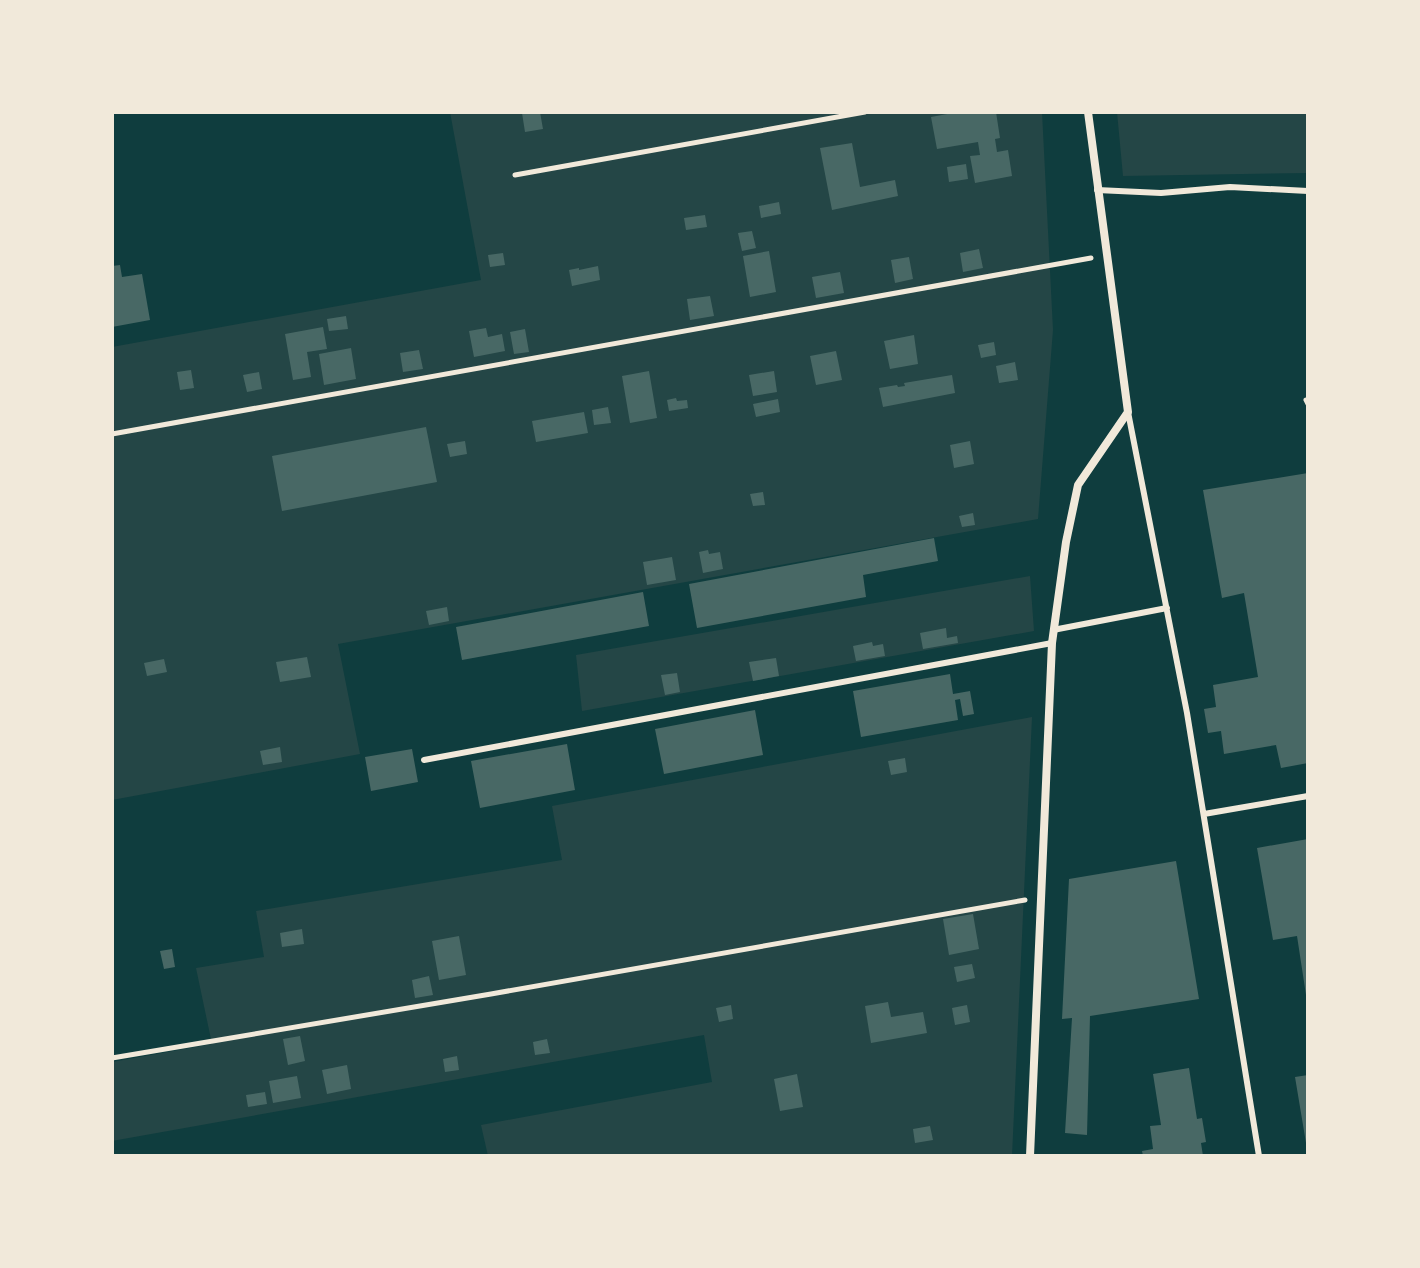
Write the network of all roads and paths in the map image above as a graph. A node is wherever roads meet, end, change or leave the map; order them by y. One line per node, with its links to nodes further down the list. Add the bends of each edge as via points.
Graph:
1 (865, 112): 3 (path)
2 (1088, 112): 4 (street)
3 (515, 175)
4 (1097, 190): 5 (lane); 6 (street)
5 (1308, 191)
6 (1108, 255): 7 (street); 8 (path)
7 (1128, 412): 9 (lane); 10 (street, via 1078,485)
8 (112, 434)
9 (1167, 608): 10 (lane); 14 (lane)
10 (1053, 630): 11 (street)
11 (1052, 643): 12 (lane); 15 (street)
12 (424, 760)
13 (1308, 796): 14 (lane)
14 (1204, 814): 18 (lane)
15 (1041, 897): 16 (path); 17 (street)
16 (112, 1058)
17 (1030, 1156)
18 (1259, 1156)

